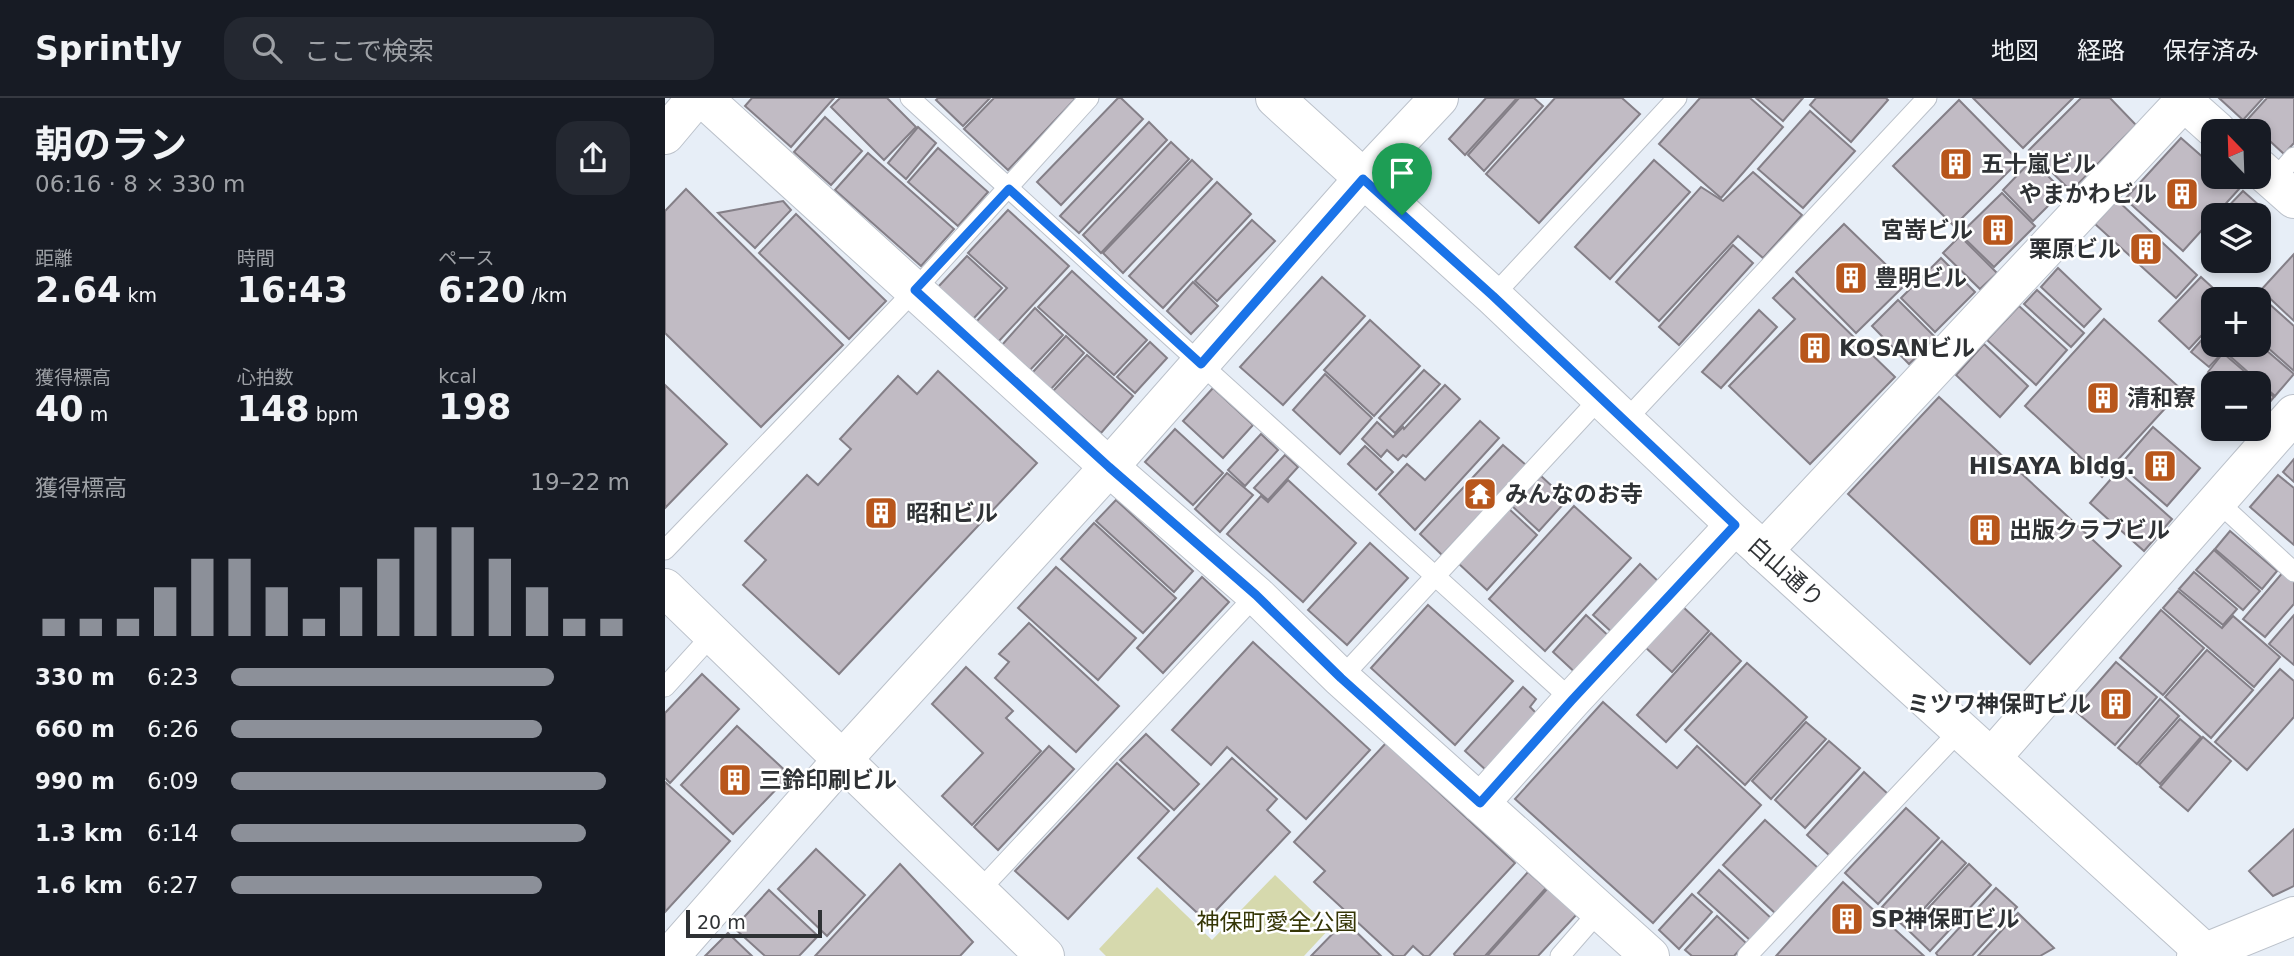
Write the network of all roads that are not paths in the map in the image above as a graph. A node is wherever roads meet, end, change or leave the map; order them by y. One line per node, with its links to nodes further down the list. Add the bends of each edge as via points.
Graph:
1 (695, 98): 11 (street)
2 (703, 98): 14 (street)
3 (911, 98): 13 (lane)
4 (1089, 98): 13 (lane)
5 (1275, 98): 12 (street, 白山通り)
6 (1439, 98): 12 (street)
7 (1677, 98): 15 (lane)
8 (1927, 98): 17 (lane)
9 (2184, 99): 10 (street); 23 (street)
10 (2205, 119)
11 (665, 135)
12 (1363, 179): 15 (street, 白山通り); 16 (street)
13 (1009, 189): 14 (lane); 16 (lane)
14 (915, 290): 19 (street); 22 (lane)
15 (1493, 296): 17 (street, 白山通り)
16 (1201, 364): 19 (street); 25 (lane)
17 (1613, 410): 21 (street, 白山通り); 25 (lane)
18 (2294, 414): 20 (street)
19 (1109, 467): 27 (street); 34 (street)
20 (2217, 501): 24 (lane); 33 (street)
21 (1735, 525): 23 (street, 白山通り); 31 (street)
22 (665, 550)
23 (1763, 551): 32 (street, 白山通り)
24 (2294, 572)
25 (1437, 576): 29 (lane); 31 (lane)
26 (665, 588): 28 (street)
27 (1256, 595): 29 (street); 36 (lane)
28 (713, 634): 30 (lane); 34 (street)
29 (1341, 678): 35 (street)
30 (665, 687)
31 (1572, 700): 35 (street)
32 (1961, 729): 33 (street, 白山通り); 44 (lane)
33 (1992, 757): 39 (street, 白山通り)
34 (843, 759): 36 (street); 40 (street)
35 (1480, 803): 37 (street)
36 (978, 892): 41 (street)
37 (1600, 910): 42 (lane); 43 (street)
38 (2294, 916): 39 (street)
39 (2203, 955)
40 (670, 956)
41 (1045, 956)
42 (1560, 956)
43 (1650, 956)
44 (1747, 956)

